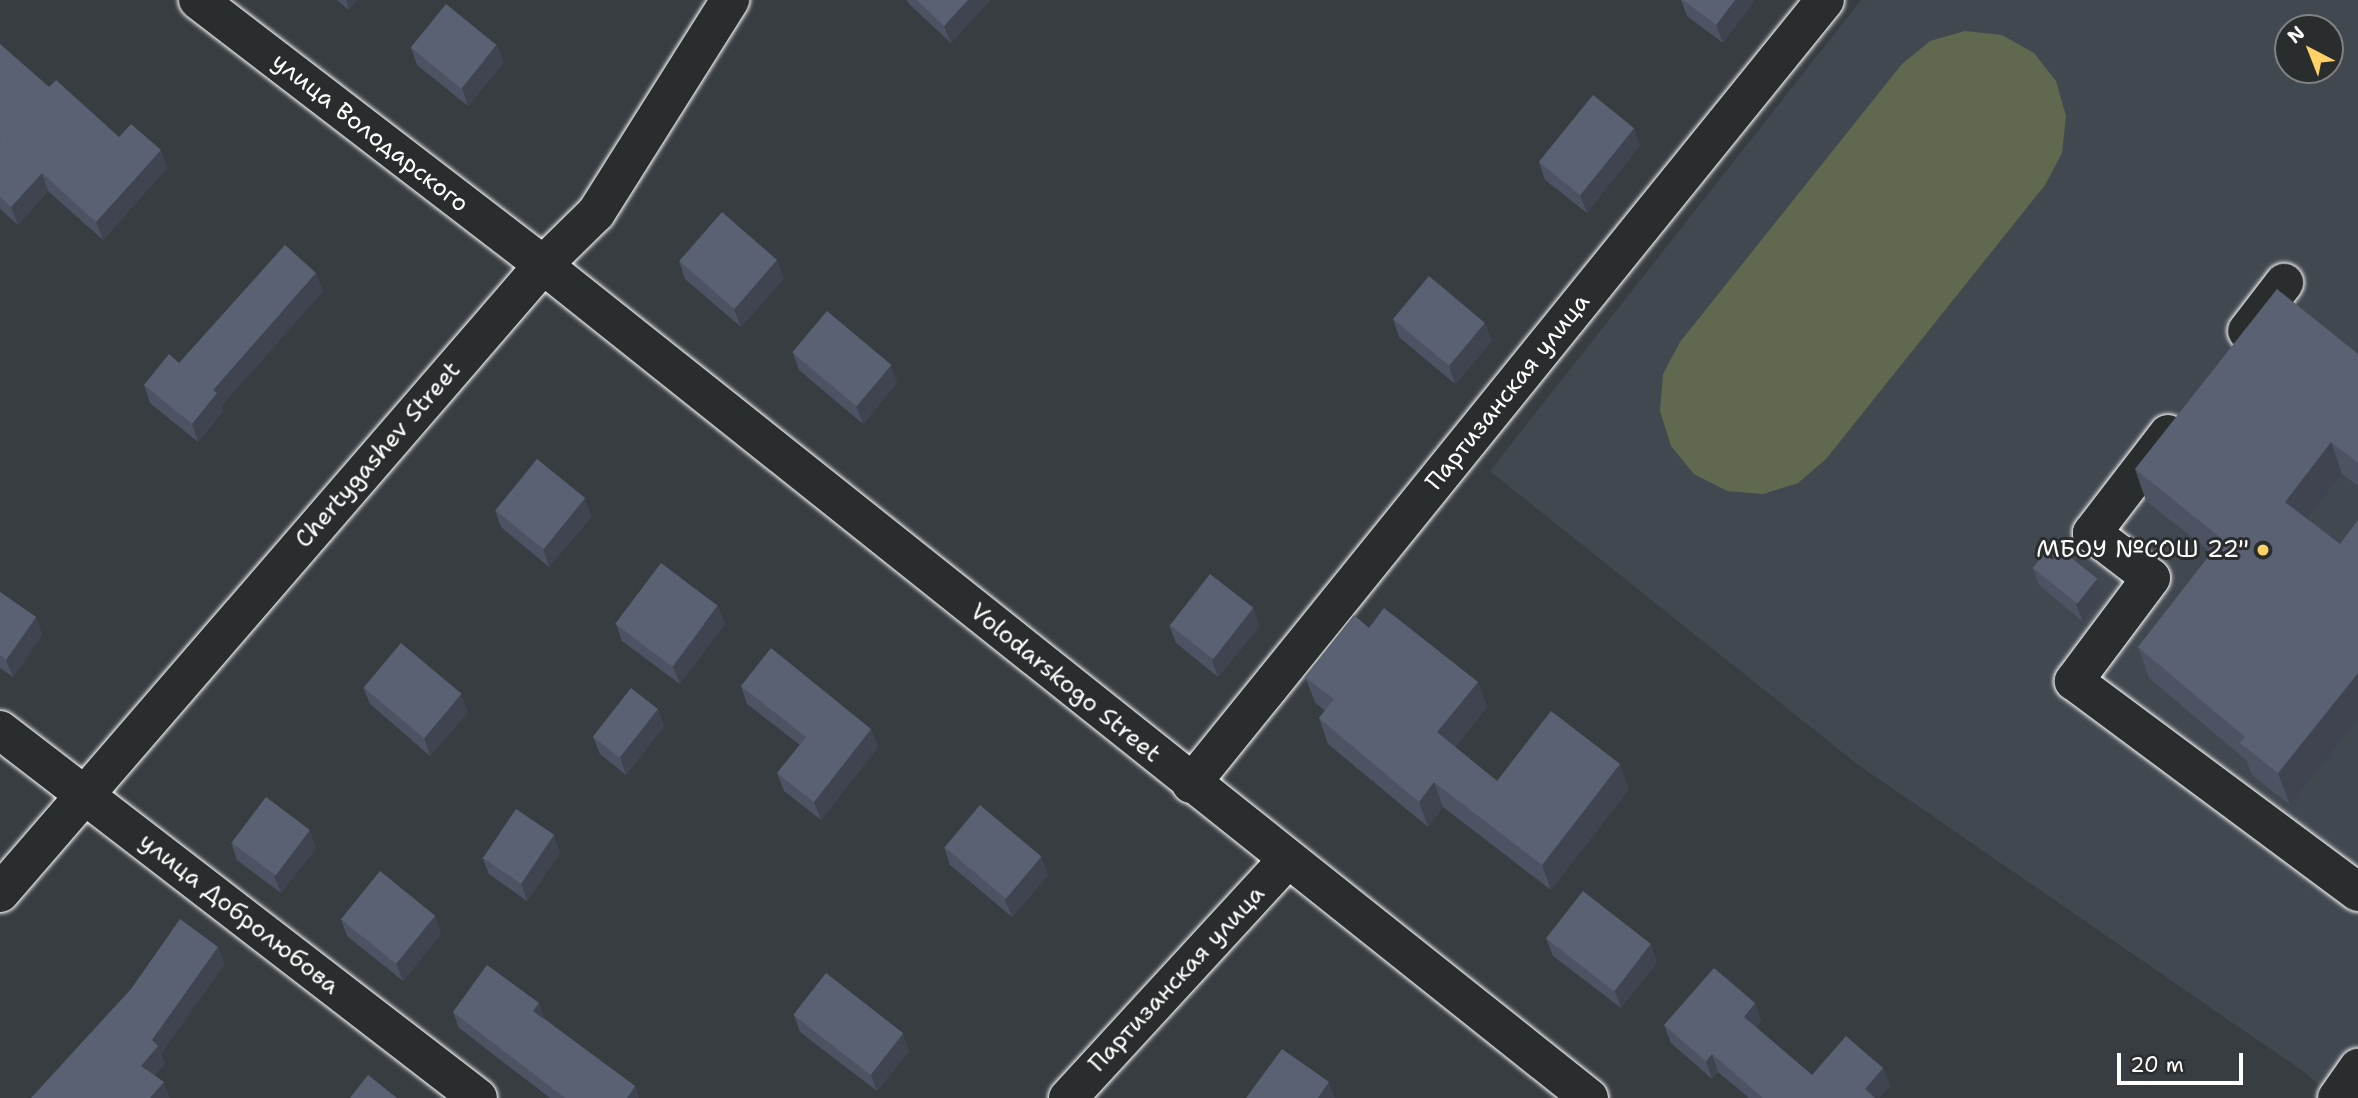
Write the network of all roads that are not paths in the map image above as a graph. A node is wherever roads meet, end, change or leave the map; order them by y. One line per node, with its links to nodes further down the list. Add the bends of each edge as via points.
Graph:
1 (198, 0): 4 (street, улица Володарского)
2 (730, 0): 4 (street, Chertygashev Street, via 596,213)
3 (1825, 0): 9 (street, Партизанская улица)
4 (544, 265): 9 (street, Volodarskogo Street); 10 (street, Chertygashev Street)
5 (2284, 283): 6 (street)
6 (2226, 359)
7 (2192, 402): 12 (street, via 2092,533 2151,578 2074,681)
8 (0, 730): 10 (street, улица Добролюбова)
9 (1191, 784): 11 (street, Volodarskogo Street)
10 (82, 793): 13 (street, Chertygashev Street); 15 (street, улица Добролюбова)
11 (1287, 860): 16 (street, Партизанская улица); 17 (street, Volodarskogo Street)
12 (2358, 892)
13 (0, 893)
14 (2358, 1068): 18 (street)
15 (478, 1098)
16 (1068, 1098)
17 (1589, 1098)
18 (2337, 1098)

